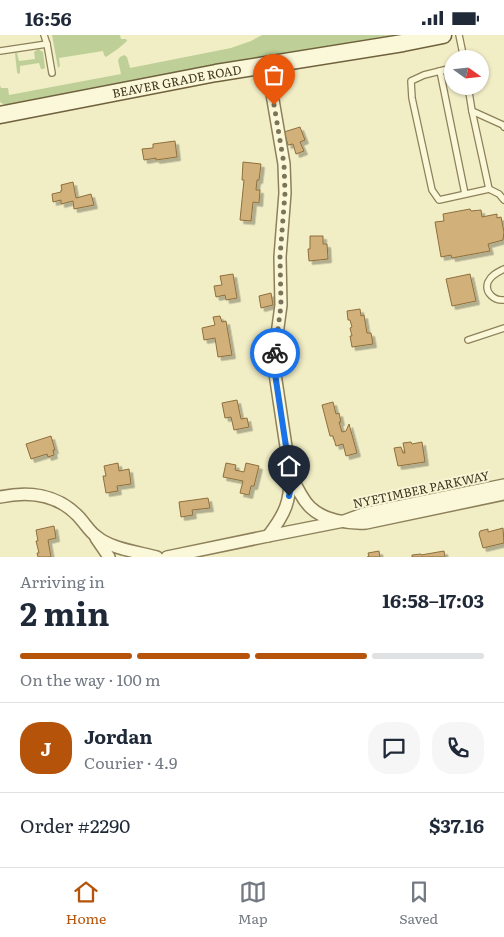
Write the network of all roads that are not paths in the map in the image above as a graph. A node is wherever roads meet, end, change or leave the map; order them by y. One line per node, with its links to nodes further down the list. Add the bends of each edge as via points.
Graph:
1 (44, 35): 4 (lane)
2 (443, 35): 7 (main road, BEAVER GRADE ROAD)
3 (459, 35): 5 (lane)
4 (47, 44): 6 (lane); 10 (lane)
5 (462, 50)
6 (0, 51)
7 (267, 65): 13 (main road, BEAVER GRADE ROAD); 22 (street, via 285,179 280,257 281,305 274,367)
8 (444, 70): 9 (lane)
9 (440, 71): 16 (lane); 16 (lane, via 411,81 412,98 432,190 439,200)
10 (52, 73)
11 (469, 95): 12 (lane)
12 (472, 111): 14 (lane); 15 (lane)
13 (0, 115)
14 (504, 127)
15 (489, 189): 16 (lane); 17 (lane)
16 (465, 194)
17 (504, 201)
18 (504, 269): 19 (lane, via 494,274 487,288 491,296)
19 (504, 300)
20 (504, 328): 21 (lane)
21 (468, 340)
22 (290, 473): 26 (street, via 311,509 331,519); 28 (street, via 291,487 284,513)
23 (504, 485): 26 (street, NYETIMBER PARKWAY, via 363,513)
24 (504, 494): 26 (street, NYETIMBER PARKWAY, via 366,523)
25 (0, 497): 27 (street, via 28,494 56,500 72,510)
26 (344, 521): 28 (street, NYETIMBER PARKWAY)
27 (95, 536): 29 (street); 30 (street, via 111,545)
28 (268, 536): 31 (street, NYETIMBER PARKWAY)
29 (109, 557)
30 (157, 557)
31 (166, 557)

